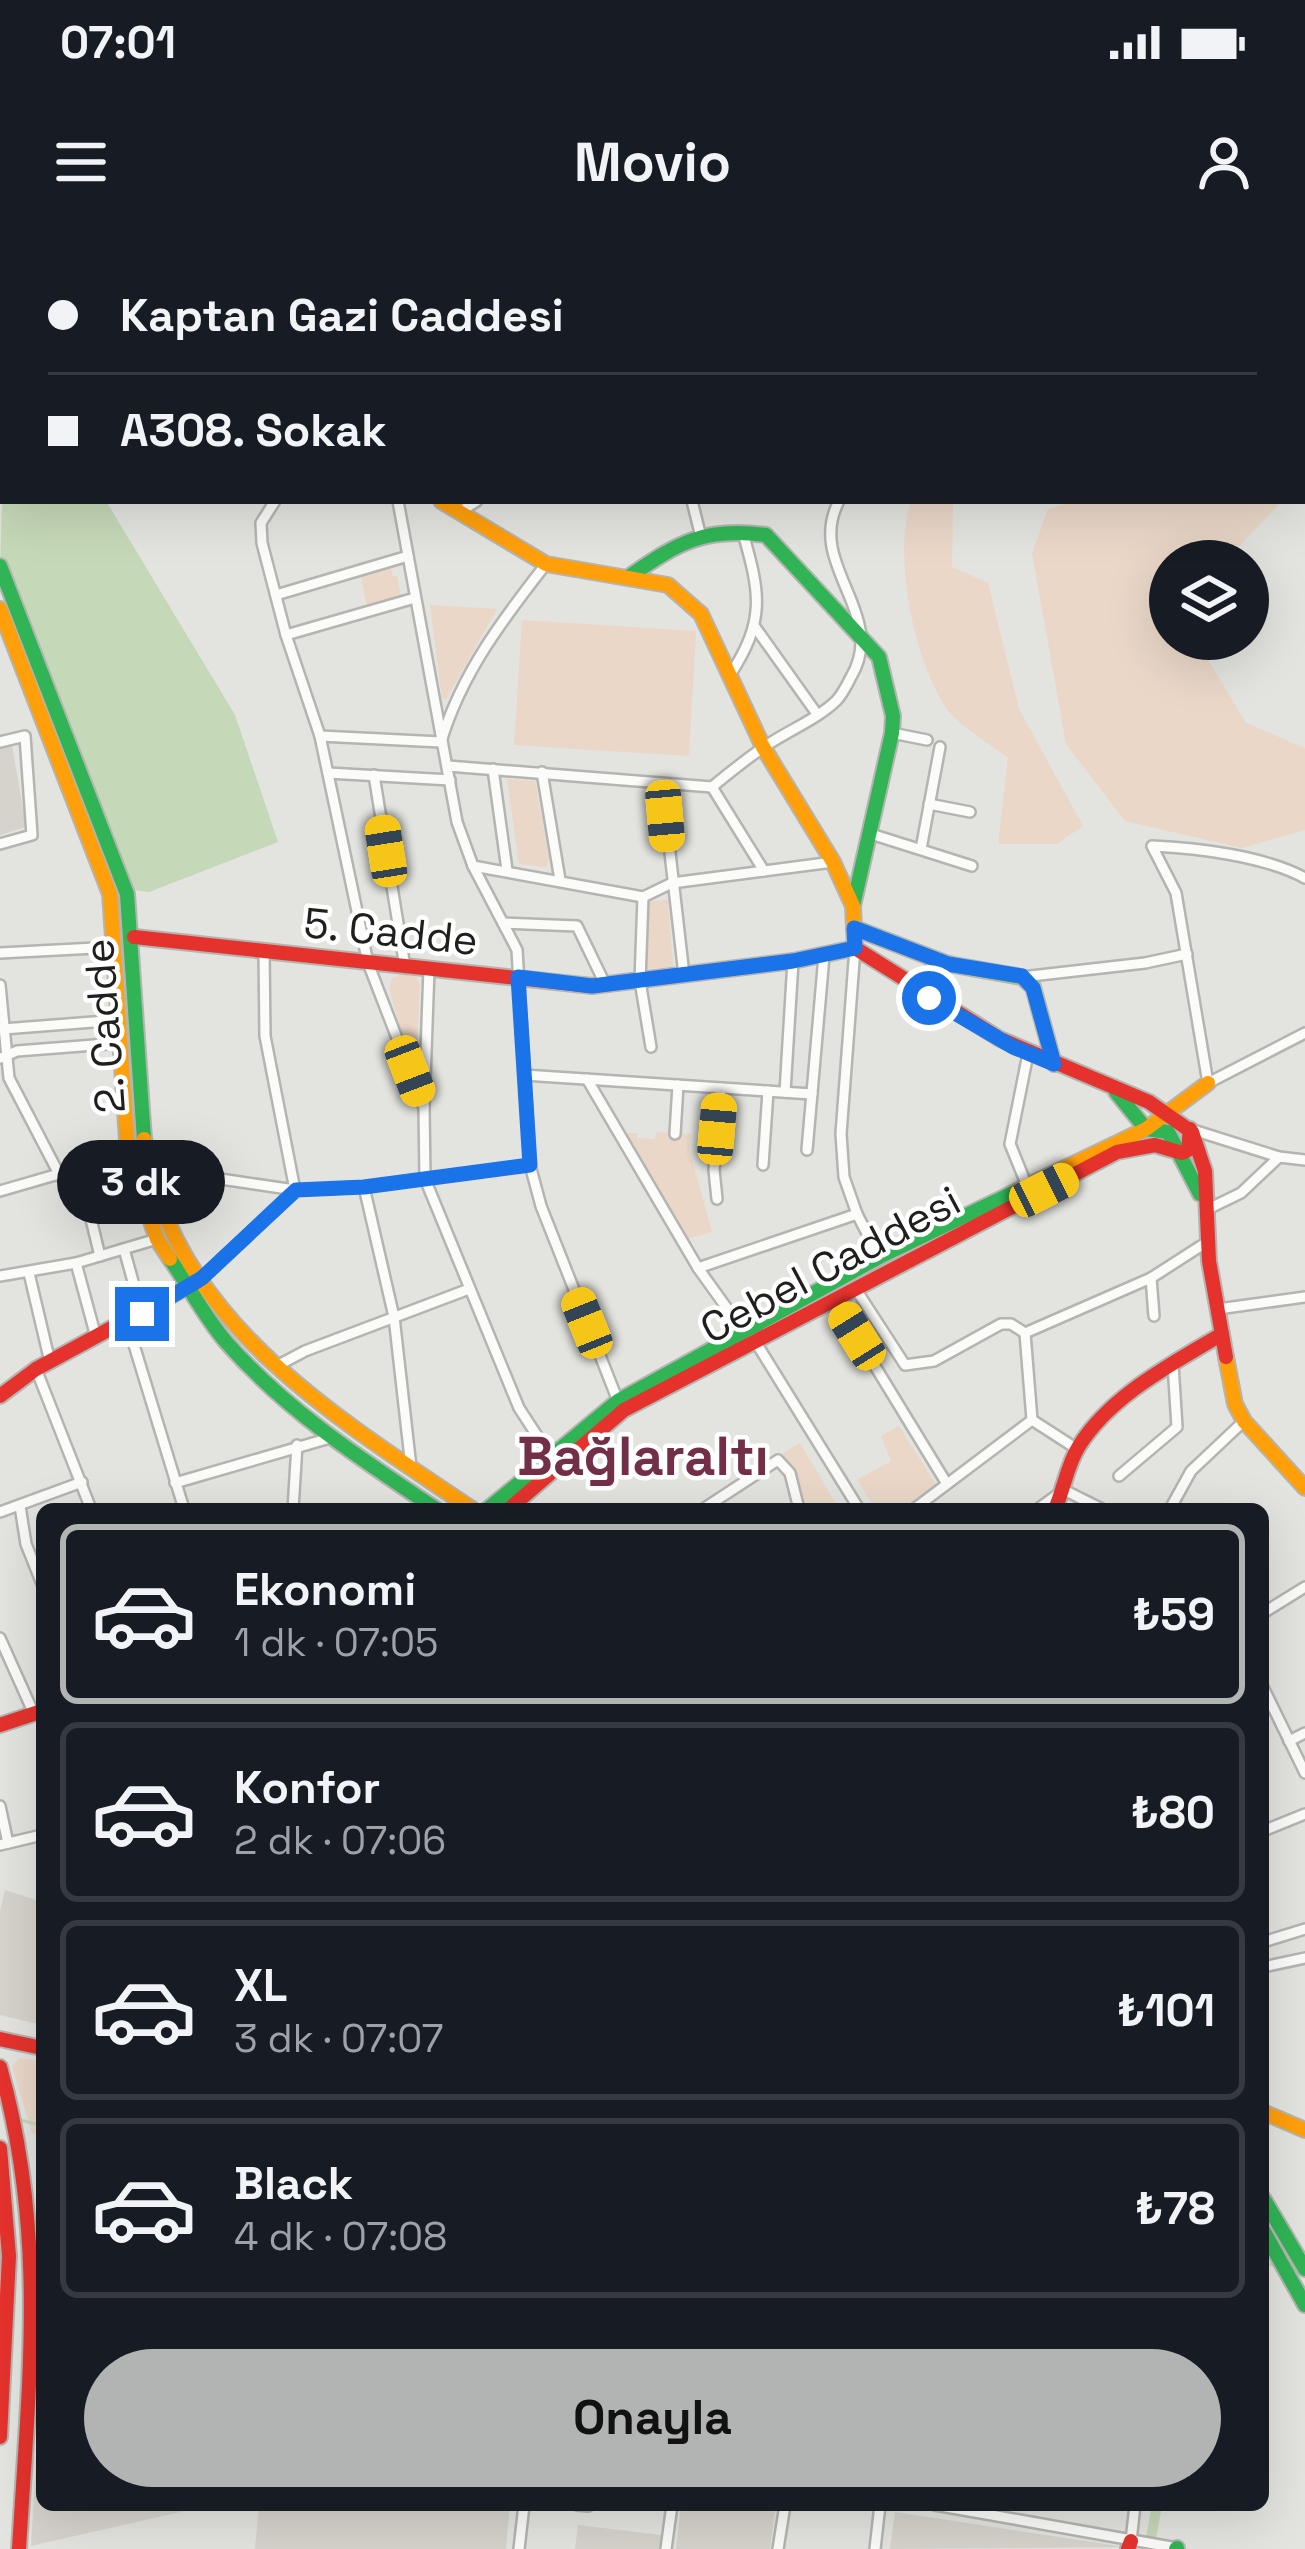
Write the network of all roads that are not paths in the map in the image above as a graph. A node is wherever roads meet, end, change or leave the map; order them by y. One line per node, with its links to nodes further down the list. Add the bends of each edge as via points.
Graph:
1 (273, 504): 14 (street, via 260,523)
2 (399, 504): 10 (street)
3 (447, 504): 7 (main road)
4 (473, 504): 7 (street)
5 (693, 504): 9 (street)
6 (838, 504): 19 (street, via 833,563)
7 (461, 512): 11 (main road)
8 (743, 531): 9 (main road); 17 (street, via 759,605); 19 (main road, via 766,535)
9 (700, 533): 13 (main road)
10 (408, 556): 14 (street); 15 (street)
11 (546, 564): 13 (main road); 26 (street, via 478,659)
12 (0, 566): 54 (main road, 2. Cadde, via 116,860)
13 (630, 576): 20 (main road, via 668,584 701,614)
14 (276, 595): 18 (street)
15 (415, 598): 18 (street); 26 (street)
16 (0, 610): 55 (main road, 2. Cadde, via 104,877)
17 (755, 627): 20 (street); 21 (street)
18 (286, 635): 23 (street)
19 (865, 639): 21 (street, via 838,700); 22 (main road, via 887,684)
20 (730, 675): 28 (main road)
21 (817, 714): 28 (street)
22 (892, 733): 24 (street); 39 (main road)
23 (320, 736): 26 (street); 32 (street)
24 (927, 740)
25 (0, 742): 40 (street, via 25,736 32,835)
26 (441, 742): 29 (street)
27 (940, 747): 37 (street)
28 (763, 748): 36 (street); 42 (main road)
29 (448, 766): 30 (street); 34 (street)
30 (493, 769): 31 (street); 45 (street)
31 (542, 772): 35 (street); 48 (street)
32 (328, 773): 33 (street); 62 (street)
33 (374, 775): 34 (street); 64 (street)
34 (450, 780): 43 (street)
35 (662, 783): 36 (street); 49 (street)
36 (712, 787): 46 (street)
37 (929, 804): 38 (street); 41 (street)
38 (970, 812)
39 (871, 834): 41 (street); 51 (main road)
40 (0, 844)
41 (921, 849): 44 (street)
42 (833, 862): 46 (street); 51 (main road)
43 (473, 866): 45 (street); 52 (street)
44 (972, 866)
45 (507, 870): 48 (street)
46 (764, 871): 49 (street)
47 (1305, 878): 59 (street, via 1271,863 1151,846 1177,893)
48 (560, 880): 50 (street)
49 (672, 884): 50 (street); 66 (street)
50 (643, 897): 69 (street)
51 (854, 906): 53 (main road)
52 (503, 923): 68 (street, via 517,950); 70 (street, via 577,926)
53 (854, 928): 56 (main road); 63 (main road)
54 (134, 937): 57 (main road, 5. Cadde); 107 (main road, 2. Cadde, via 142,1123)
55 (117, 947): 58 (street); 73 (main road, 2. Cadde)
56 (855, 948): 60 (main road, 5. Cadde); 72 (main road); 112 (street, via 841,1134)
57 (264, 951): 62 (main road, 5. Cadde); 108 (street, via 265,1036)
58 (0, 952)
59 (1187, 954): 67 (street); 83 (street)
60 (824, 956): 61 (main road, 5. Cadde); 89 (street)
61 (793, 961): 66 (main road, 5. Cadde); 88 (street)
62 (368, 963): 64 (main road, 5. Cadde); 90 (street)
63 (950, 964): 67 (main road); 72 (main road, via 928,973)
64 (405, 967): 65 (main road, 5. Cadde)
65 (430, 969): 68 (main road, 5. Cadde); 90 (street)
66 (684, 976): 69 (main road, 5. Cadde)
67 (1022, 976): 80 (main road, via 1033,988)
68 (518, 977): 70 (main road, 5. Cadde); 81 (street)
69 (640, 981): 70 (main road, 5. Cadde); 77 (street)
70 (605, 984)
71 (0, 985): 74 (street)
72 (929, 998): 78 (main road)
73 (119, 1020): 74 (street); 76 (main road, 2. Cadde)
74 (3, 1029): 79 (street)
75 (1305, 1033): 83 (street)
76 (120, 1043): 79 (street); 97 (main road, 2. Cadde)
77 (651, 1047)
78 (1028, 1054): 80 (main road); 105 (street, via 1010,1144)
79 (2, 1057): 103 (street)
80 (1054, 1064): 85 (main road)
81 (524, 1076): 82 (street); 100 (street)
82 (587, 1079): 84 (street); 119 (street)
83 (1208, 1083): 91 (main road, Cebel Caddesi)
84 (678, 1085): 86 (street); 94 (street)
85 (1111, 1086): 91 (main road); 92 (main road)
86 (721, 1088): 87 (street); 110 (street)
87 (768, 1091): 88 (street); 101 (street)
88 (784, 1092): 89 (street)
89 (812, 1094): 95 (street)
90 (424, 1108): 104 (street)
91 (1169, 1113): 92 (main road, Cebel Caddesi); 93 (main road)
92 (1146, 1129): 96 (main road, via 1168,1132); 105 (main road, Cebel Caddesi)
93 (1190, 1129): 96 (main road); 98 (street); 111 (main road)
94 (676, 1133)
95 (807, 1150)
96 (1182, 1153): 111 (main road); 126 (main road, Cebel Caddesi, via 1155,1145 1117,1152)
97 (128, 1154): 102 (street); 113 (main road, 2. Cadde)
98 (1279, 1157): 99 (street); 111 (street, via 1240,1193)
99 (1305, 1160)
100 (530, 1165): 104 (street); 141 (street)
101 (763, 1166)
102 (79, 1170): 103 (street); 116 (street)
103 (60, 1175): 109 (street)
104 (425, 1179): 106 (street); 125 (street)
105 (1027, 1186): 117 (main road, Cebel Caddesi)
106 (364, 1187): 108 (street); 131 (street)
107 (157, 1189): 108 (street, via 214,1178); 122 (main road, 2. Cadde)
108 (296, 1190): 122 (street)
109 (0, 1191)
110 (717, 1199)
111 (1206, 1210): 114 (main road)
112 (857, 1214): 117 (street); 119 (street)
113 (157, 1240): 115 (street); 124 (main road, 2. Cadde)
114 (1207, 1243): 123 (street); 128 (main road)
115 (124, 1249): 116 (street); 129 (street)
116 (100, 1256): 118 (street)
117 (879, 1257): 126 (main road, Cebel Caddesi)
118 (76, 1263): 120 (street); 136 (street)
119 (698, 1268): 135 (street)
120 (29, 1274): 121 (street); 138 (street)
121 (0, 1276)
122 (202, 1278): 124 (main road); 139 (main road, 2. Cadde)
123 (1151, 1278): 130 (street); 133 (street)
124 (188, 1288): 129 (main road); 144 (main road, 2. Cadde, via 253,1370)
125 (469, 1288): 131 (street); 147 (street, via 519,1408)
126 (844, 1290): 133 (street, via 905,1365 934,1361 1001,1324); 135 (main road, Cebel Caddesi); 153 (street)
127 (1305, 1297): 128 (street)
128 (1218, 1309): 134 (main road)
129 (142, 1314): 132 (main road)
130 (1154, 1316)
131 (394, 1317): 139 (street); 148 (street)
132 (127, 1322): 136 (main road); 152 (street)
133 (1025, 1333): 142 (street)
134 (1222, 1334): 137 (main road); 143 (main road)
135 (750, 1336): 141 (main road, Cebel Caddesi); 166 (street)
136 (96, 1337): 138 (main road)
137 (1173, 1364): 146 (main road, via 1101,1419); 149 (street, via 1178,1427)
138 (43, 1365): 140 (main road); 151 (street)
139 (275, 1366): 148 (main road, 2. Cadde)
140 (1, 1389)
141 (621, 1406): 147 (main road, Cebel Caddesi)
142 (1032, 1420): 146 (street); 153 (street)
143 (1244, 1421): 154 (main road); 171 (street, via 1190,1472)
144 (330, 1438): 145 (street); 150 (main road, 2. Cadde)
145 (297, 1445): 152 (street); 158 (street)
146 (1077, 1449): 155 (main road)
147 (555, 1461): 162 (main road, Cebel Caddesi); 163 (main road, Cebel Caddesi)
148 (411, 1467): 161 (main road, 2. Cadde)
149 (1119, 1475)
150 (389, 1478): 159 (main road); 160 (main road, 2. Cadde)
151 (82, 1482): 156 (street); 172 (street)
152 (175, 1483): 157 (street)
153 (947, 1484): 167 (street)
154 (1305, 1488)
155 (1064, 1490): 168 (street); 169 (main road); 170 (street)
156 (90, 1503)
157 (182, 1503)
158 (293, 1503)
159 (409, 1503)
160 (427, 1503)
161 (463, 1503)
162 (496, 1503)
163 (517, 1503)
164 (712, 1503): 165 (street, via 778,1460)
165 (798, 1503)
166 (855, 1503)
167 (922, 1503)
168 (1046, 1503)
169 (1058, 1503)
170 (1090, 1503)
171 (1173, 1503)
172 (20, 1506): 173 (street); 174 (street)
173 (0, 1512)
174 (36, 1569)
175 (1305, 1587): 176 (street)
176 (1269, 1609)
177 (0, 1638): 179 (street)
178 (1269, 1699): 183 (street)
179 (36, 1708)
180 (36, 1713): 181 (main road)
181 (0, 1725)
182 (1305, 1732): 183 (street)
183 (1289, 1741): 184 (street)
184 (1305, 1773)
185 (0, 1806): 189 (street)
186 (1305, 1814): 187 (street)
187 (1269, 1829)
188 (36, 1836): 189 (street)
189 (4, 1844)
190 (1305, 1929): 191 (street)
191 (1269, 1940)
192 (1305, 1958): 193 (street)
193 (1269, 1966)
194 (0, 2039): 195 (main road)
195 (36, 2047)
196 (0, 2066): 205 (main road, via 31,2213)
197 (1269, 2115): 198 (main road)
198 (1305, 2130)
199 (0, 2149): 201 (main road)
200 (1270, 2231): 202 (main road); 204 (main road)
201 (9, 2256): 203 (main road); 205 (main road, via 18,2276 17,2344)
202 (1305, 2270)
203 (4, 2289): 206 (main road)
204 (1305, 2305)
205 (29, 2355): 214 (main road)
206 (0, 2437)
207 (523, 2511): 215 (street)
208 (671, 2511): 216 (street)
209 (784, 2511): 217 (street)
210 (879, 2511): 218 (street)
211 (1005, 2511): 213 (street)
212 (1135, 2511): 213 (street)
213 (1130, 2545): 219 (street)
214 (19, 2549)
215 (519, 2549)
216 (666, 2549)
217 (778, 2549)
218 (875, 2549)
219 (1178, 2549)

